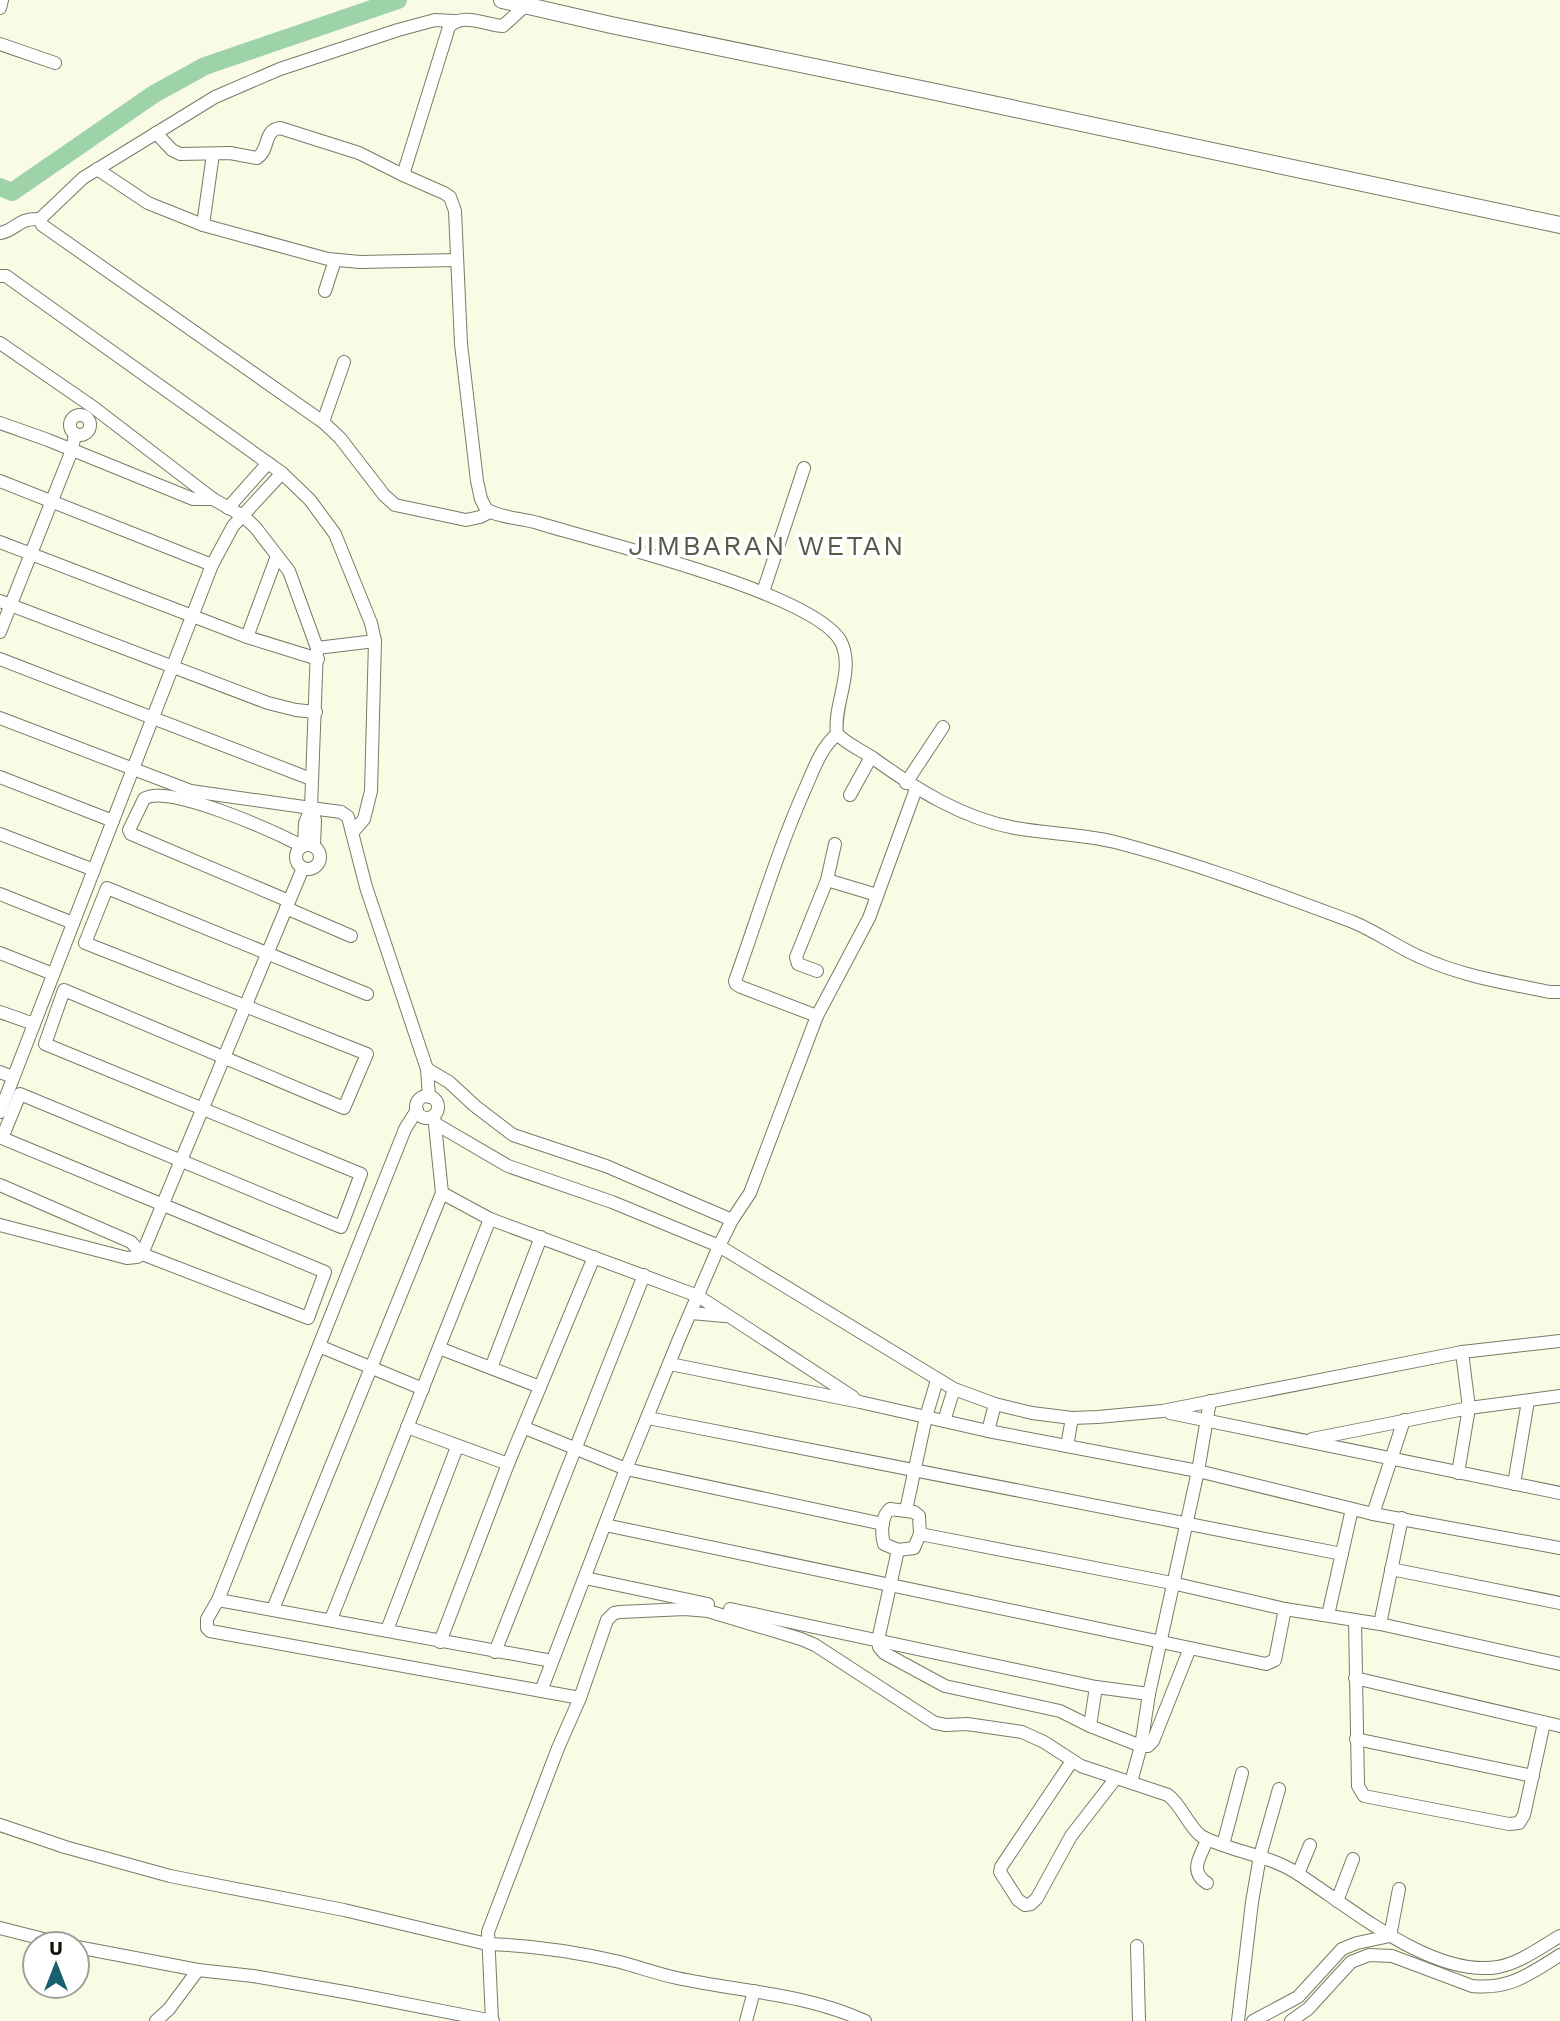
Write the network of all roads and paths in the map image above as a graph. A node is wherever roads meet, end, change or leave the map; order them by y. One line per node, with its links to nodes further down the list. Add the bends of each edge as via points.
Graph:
1 (2, 0): 4 (street)
2 (502, 0): 3 (main road)
3 (526, 5): 5 (street, via 503,26); 14 (main road)
4 (0, 8)
5 (454, 21): 8 (street, via 431,21 280,69 215,97); 11 (street, via 443,43)
6 (0, 44): 7 (street)
7 (55, 63)
8 (156, 134): 9 (street, via 176,152); 10 (street)
9 (213, 154): 11 (street, via 260,157 270,132 280,128 359,153); 13 (street)
10 (97, 169): 12 (street); 13 (street, via 148,203)
11 (403, 175): 17 (street, via 450,197)
12 (34, 219): 15 (street, via 19,221); 24 (street)
13 (202, 225): 16 (street)
14 (1560, 225)
15 (0, 233)
16 (335, 260): 17 (street); 19 (street)
17 (457, 260): 35 (street, via 461,344 477,481)
18 (0, 276): 28 (street)
19 (325, 291)
20 (0, 343): 23 (street)
21 (344, 362): 24 (street)
22 (0, 412): 26 (street)
23 (89, 412): 27 (street, via 89,430 75,434); 32 (street)
24 (323, 422): 35 (street, via 395,505 466,520)
25 (0, 423): 26 (street)
26 (14, 428): 27 (street)
27 (72, 450): 32 (street, via 193,499); 33 (street)
28 (268, 463): 30 (street); 34 (street)
29 (804, 468): 41 (street)
30 (282, 473): 36 (street); 46 (street, via 335,534)
31 (0, 481): 33 (street)
32 (213, 499): 34 (street)
33 (50, 501): 38 (street); 40 (street)
34 (228, 508): 36 (street)
35 (489, 512): 41 (street, via 519,517)
36 (243, 516): 39 (street); 40 (street)
37 (0, 542): 38 (street)
38 (29, 553): 42 (street); 43 (street)
39 (277, 556): 45 (street); 47 (street, via 294,580)
40 (212, 565): 43 (street)
41 (763, 592): 54 (street, via 810,614 842,643 846,662)
42 (5, 603): 44 (street); 49 (street)
43 (192, 616): 45 (street); 49 (street)
44 (0, 632)
45 (247, 637): 47 (street)
46 (375, 641): 47 (street); 63 (street, via 371,791 364,819)
47 (318, 653): 50 (street)
48 (0, 659): 52 (street)
49 (172, 667): 50 (street, via 268,704); 52 (street)
50 (316, 712): 58 (street)
51 (0, 718): 56 (street)
52 (152, 718): 56 (street); 58 (street)
53 (943, 727): 59 (street)
54 (837, 734): 55 (street); 83 (street, via 822,750 795,812 735,981)
55 (871, 757): 59 (street); 60 (street)
56 (132, 769): 61 (street, via 203,794); 62 (street)
57 (0, 777): 62 (street)
58 (311, 779): 61 (street)
59 (911, 786): 71 (street); 79 (street, via 1014,828 1114,842 1242,881 1370,929 1453,971)
60 (850, 795)
61 (311, 808): 63 (street, via 344,813); 66 (street, via 305,823)
62 (113, 821): 68 (street)
63 (352, 833): 86 (street)
64 (0, 834): 68 (street)
65 (835, 844): 69 (street)
66 (307, 846): 67 (street, via 296,856); 67 (street, via 320,853 319,861 314,867); 72 (street, via 197,802 151,796 144,799 129,830)
67 (303, 867): 72 (street)
68 (94, 870): 73 (street)
69 (827, 880): 71 (street); 77 (street, via 796,957 798,964)
70 (0, 894): 73 (street)
71 (877, 895): 83 (street)
72 (288, 904): 74 (street); 75 (street)
73 (73, 923): 78 (street)
74 (351, 936)
75 (268, 952): 80 (street); 81 (street); 81 (street, via 107,888 85,943)
76 (0, 953): 78 (street)
77 (817, 971)
78 (53, 974): 84 (street)
79 (1560, 992)
80 (367, 994)
81 (245, 1006): 85 (street); 85 (street, via 367,1054 344,1108)
82 (0, 1012): 84 (street)
83 (817, 1016): 98 (street, via 746,1202)
84 (34, 1024): 88 (street)
85 (224, 1057): 90 (street); 90 (street, via 64,990 45,1044)
86 (427, 1069): 89 (street); 98 (street, via 513,1135)
87 (0, 1072): 88 (street)
88 (13, 1077): 92 (street)
89 (429, 1097): 91 (street, via 419,1100); 93 (street, via 438,1106)
90 (203, 1108): 94 (street); 94 (street, via 361,1174 341,1227)
91 (416, 1110): 93 (street); 110 (street)
92 (0, 1112)
93 (435, 1120): 96 (street); 102 (street, via 508,1166)
94 (180, 1160): 97 (street); 97 (street, via 20,1094 2,1139)
95 (0, 1185): 103 (street, via 131,1242)
96 (442, 1193): 99 (street); 114 (street)
97 (161, 1204): 103 (street); 103 (street, via 325,1272 312,1307 307,1318)
98 (734, 1217): 102 (street)
99 (491, 1219): 101 (street); 111 (street)
100 (0, 1225): 103 (street, via 127,1258)
101 (541, 1237): 104 (street); 115 (street)
102 (719, 1246): 106 (street); 116 (street)
103 (142, 1254)
104 (594, 1258): 105 (street); 117 (street)
105 (644, 1275): 106 (street); 139 (street)
106 (698, 1296): 107 (street); 108 (street)
107 (691, 1313): 108 (street); 113 (street)
108 (729, 1317): 123 (street)
109 (1560, 1341): 112 (street)
110 (319, 1346): 114 (street); 163 (street)
111 (439, 1348): 115 (street); 118 (street)
112 (1462, 1352): 121 (street); 125 (street)
113 (670, 1364): 123 (street); 128 (street)
114 (370, 1367): 118 (street); 165 (street)
115 (491, 1368): 117 (street)
116 (937, 1380): 119 (street); 127 (street)
117 (540, 1387): 134 (street)
118 (423, 1389): 133 (street)
119 (954, 1389): 124 (street); 132 (street)
120 (1560, 1396): 122 (street)
121 (1210, 1401): 126 (street); 130 (street)
122 (1528, 1401): 125 (street); 146 (street)
123 (860, 1402): 127 (street)
124 (995, 1404): 129 (street); 135 (street)
125 (1469, 1408): 131 (street); 145 (street)
126 (1162, 1411): 129 (street); 130 (street)
127 (926, 1417): 132 (street); 143 (street)
128 (648, 1418): 142 (street); 143 (street)
129 (1072, 1418): 137 (street)
130 (1206, 1420): 136 (street); 144 (street)
131 (1404, 1420): 136 (street); 140 (street)
132 (944, 1421): 135 (street)
133 (407, 1427): 138 (street); 168 (street)
134 (525, 1428): 139 (street); 141 (street)
135 (988, 1431): 137 (street)
136 (1305, 1440): 140 (street)
137 (1067, 1446): 144 (street)
138 (457, 1447): 141 (street); 171 (street)
139 (576, 1448): 142 (street); 176 (street)
140 (1392, 1460): 145 (street); 150 (street)
141 (508, 1464): 174 (street)
142 (626, 1469): 153 (street); 154 (street)
143 (915, 1469): 149 (street); 152 (street)
144 (1198, 1471): 148 (street); 152 (street)
145 (1458, 1473): 146 (street)
146 (1514, 1484): 147 (street)
147 (1560, 1493)
148 (1352, 1508): 150 (street); 158 (street)
149 (906, 1510): 153 (street, via 888,1510); 155 (street, via 919,1516)
150 (1373, 1514): 151 (street)
151 (1402, 1518): 156 (street); 159 (street)
152 (1186, 1522): 158 (street); 161 (street)
153 (883, 1524): 157 (street, via 884,1544)
154 (605, 1525): 160 (street); 162 (street)
155 (920, 1534): 157 (street, via 915,1547); 161 (street)
156 (1560, 1548)
157 (898, 1550): 162 (street)
158 (1342, 1554): 167 (street)
159 (1391, 1569): 164 (street); 170 (street)
160 (586, 1578): 172 (street); 177 (street)
161 (1172, 1583): 166 (street); 173 (street)
162 (891, 1585): 172 (street); 173 (street)
163 (218, 1600): 165 (street); 181 (street, via 206,1622 210,1631)
164 (1560, 1603)
165 (273, 1609): 168 (street)
166 (1286, 1609): 167 (street); 175 (street, via 1273,1662)
167 (1328, 1615): 169 (street)
168 (331, 1619): 171 (street)
169 (1355, 1620): 170 (street); 179 (street)
170 (1380, 1624): 178 (street)
171 (387, 1630): 174 (street)
172 (878, 1640): 180 (street); 185 (street, via 884,1653 935,1682 1060,1711)
173 (1161, 1641): 175 (street); 182 (street)
174 (440, 1642): 176 (street)
175 (1189, 1648): 188 (street, via 1152,1744)
176 (495, 1652): 177 (street)
177 (552, 1661): 181 (street)
178 (1560, 1664)
179 (1355, 1678): 184 (street); 187 (street)
180 (1096, 1687): 182 (street); 185 (street)
181 (541, 1691): 183 (street)
182 (1149, 1694): 188 (street)
183 (580, 1698): 189 (street, via 607,1620 614,1614 708,1611 815,1645 935,1723 1022,1732); 209 (street, via 503,1891)
184 (1544, 1723): 186 (street); 191 (street)
185 (1090, 1726): 188 (street)
186 (1560, 1726)
187 (1356, 1739): 191 (street); 191 (street, via 1358,1786 1364,1796 1373,1799 1517,1824 1524,1815)
188 (1140, 1746): 193 (street)
189 (1072, 1761): 192 (street); 192 (street, via 1001,1867 1000,1872 1025,1905 1037,1898 1071,1836)
190 (1242, 1773): 197 (street)
191 (1533, 1776)
192 (1116, 1778): 193 (street)
193 (1131, 1782): 196 (street, via 1176,1801 1195,1831)
194 (1279, 1789): 199 (street)
195 (0, 1825): 209 (street, via 170,1876)
196 (1207, 1840): 197 (street); 202 (street, via 1196,1869)
197 (1223, 1845): 199 (street)
198 (1310, 1845): 201 (street)
199 (1260, 1856): 201 (street); 223 (street)
200 (1353, 1860): 204 (street)
201 (1298, 1874): 204 (street)
202 (1207, 1883)
203 (1399, 1889): 207 (street)
204 (1337, 1901): 207 (street)
205 (0, 1928): 206 (street)
206 (21, 1933)
207 (1390, 1936): 213 (street); 217 (street, via 1342,1949)
208 (1560, 1936): 215 (street)
209 (487, 1944): 216 (street, via 606,1959); 219 (street)
210 (1137, 1946): 222 (street)
211 (91, 1950): 214 (street)
212 (1560, 1955): 215 (street)
213 (1430, 1963): 215 (street); 215 (street, via 1472,1986 1496,1986); 217 (street, via 1369,1955 1351,1962)
214 (198, 1970): 218 (street); 219 (street)
215 (1512, 1974)
216 (754, 1991): 220 (street); 221 (street, via 835,2008)
217 (1303, 2004): 224 (street); 225 (street)
218 (156, 2021)
219 (493, 2021)
220 (746, 2021)
221 (865, 2021)
222 (1139, 2021)
223 (1238, 2021)
224 (1253, 2021)
225 (1291, 2021)

